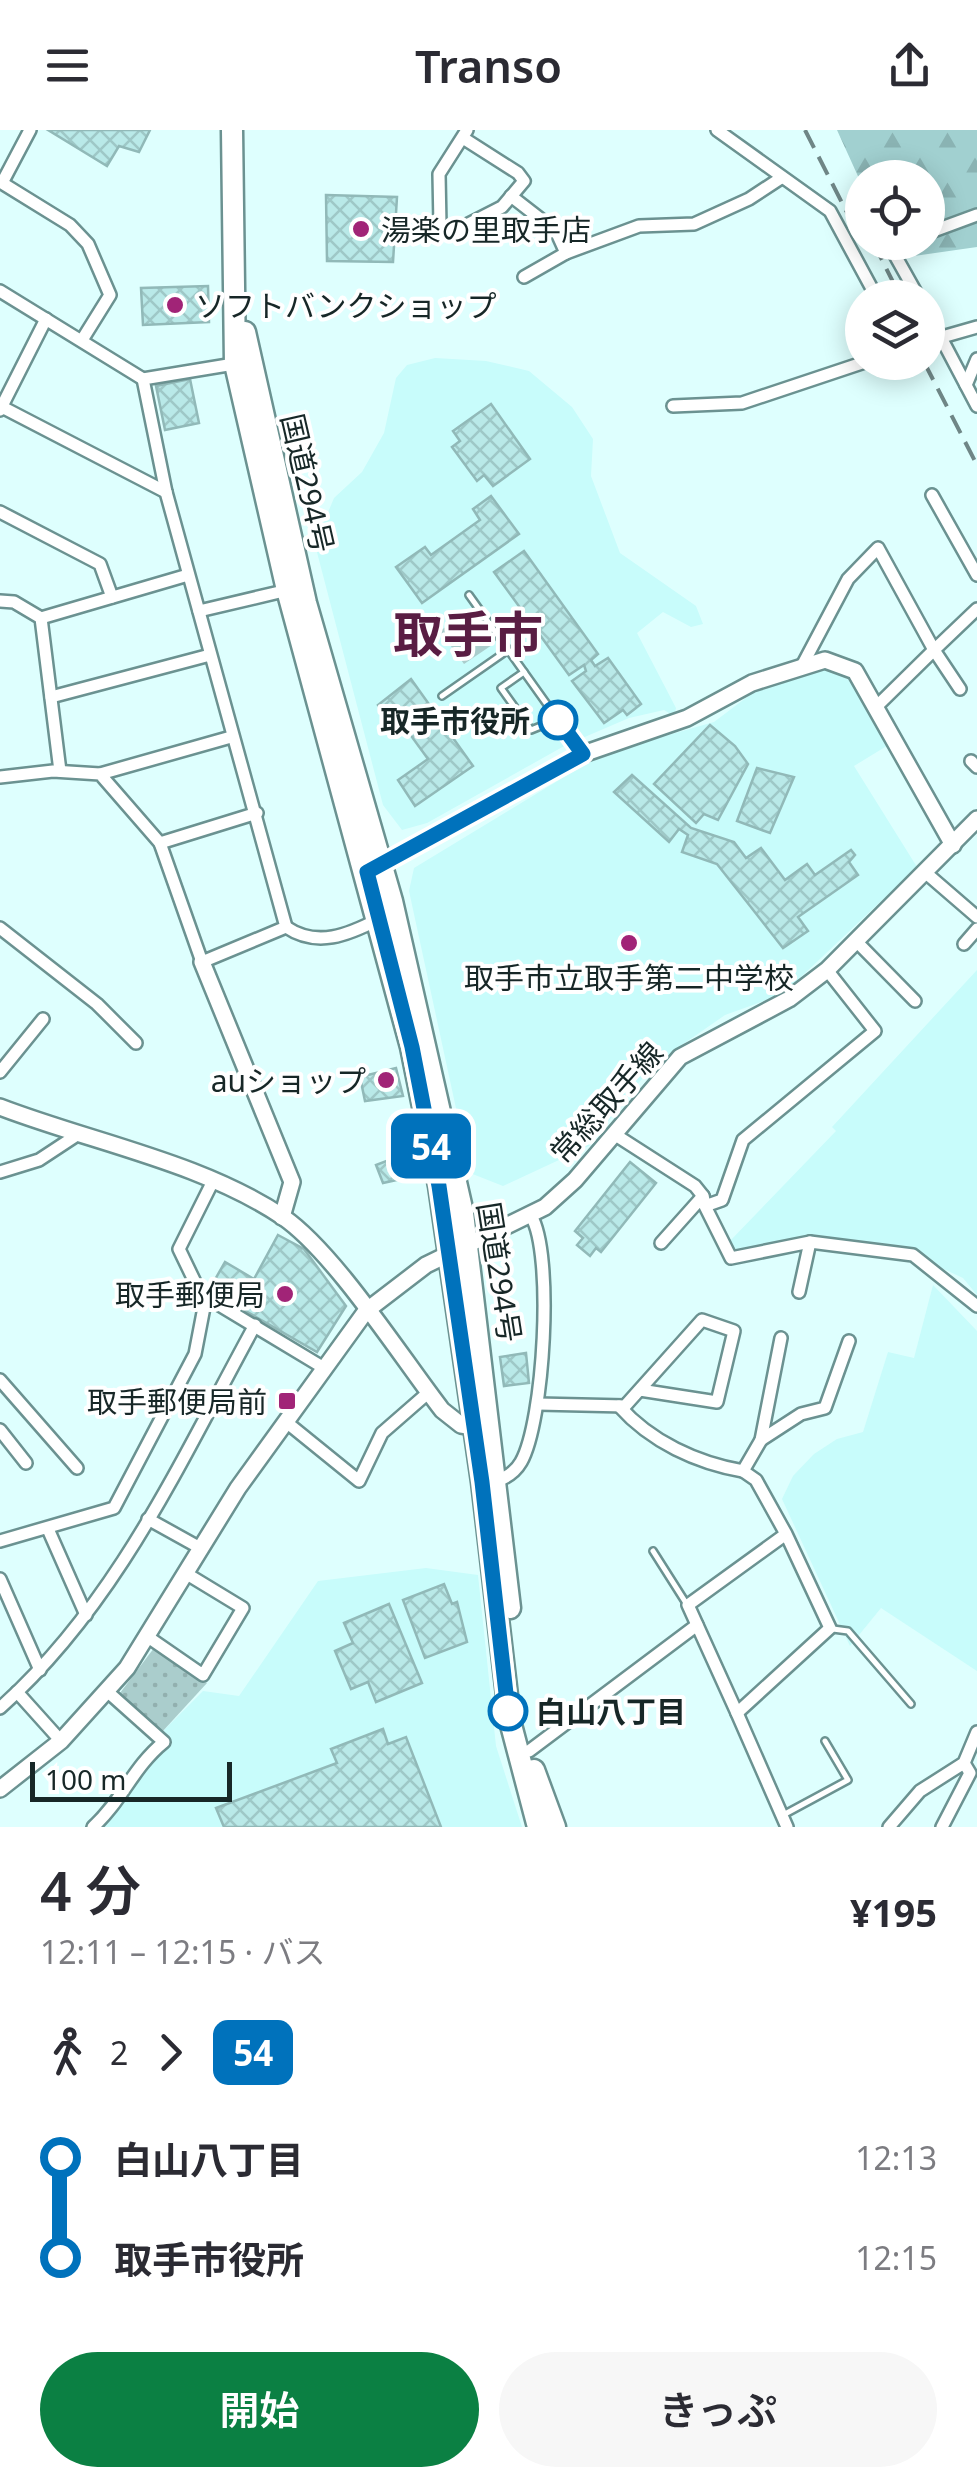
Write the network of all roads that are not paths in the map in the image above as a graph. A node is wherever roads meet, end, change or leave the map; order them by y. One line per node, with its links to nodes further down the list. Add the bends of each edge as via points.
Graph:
1 (30, 130): 6 (street)
2 (232, 130): 20 (highway, 国道294号)
3 (717, 130): 5 (street)
4 (465, 134): 7 (street, via 518,172 524,181); 7 (street, via 439,174 440,226 454,232)
5 (781, 178): 10 (street, via 694,224 639,226); 12 (street, via 830,212)
6 (1, 183): 17 (street, via 70,225 88,244 110,295)
7 (511, 196): 10 (street, via 556,231)
8 (977, 215): 9 (street)
9 (945, 227)
10 (566, 253): 11 (street)
11 (524, 277)
12 (868, 280)
13 (0, 291): 14 (street)
14 (46, 319): 17 (street); 26 (street)
15 (977, 327): 16 (street)
16 (945, 336)
17 (82, 340): 22 (street)
18 (945, 355): 23 (street)
19 (977, 359): 23 (street)
20 (242, 363): 22 (street); 32 (highway, 国道294号)
21 (845, 369): 24 (street, via 742,402)
22 (143, 378): 27 (street)
23 (966, 385): 25 (street)
24 (672, 406)
25 (977, 406)
26 (1, 409): 27 (street)
27 (166, 492): 30 (street)
28 (932, 495): 31 (street)
29 (0, 512): 34 (street, via 100,564)
30 (188, 575): 34 (street); 37 (street)
31 (977, 575)
32 (295, 588): 37 (street); 58 (highway, 国道294号)
33 (469, 595): 39 (lane)
34 (112, 597): 38 (street)
35 (0, 601): 38 (street)
36 (977, 609): 40 (street)
37 (199, 612): 41 (street)
38 (41, 618): 46 (street)
39 (508, 650): 43 (lane); 45 (lane)
40 (934, 650): 42 (street, via 878,548 848,580); 44 (street); 47 (street)
41 (210, 655): 46 (street); 49 (street)
42 (803, 664): 47 (street, via 846,665); 50 (street, via 752,682 687,718)
43 (524, 672): 48 (lane); 48 (lane, via 501,688 531,730)
44 (960, 689)
45 (442, 696)
46 (51, 697): 51 (street)
47 (876, 707): 57 (street)
48 (558, 720): 50 (lane)
49 (230, 736): 52 (street); 54 (street)
50 (583, 754): 58 (street)
51 (60, 771): 52 (street); 53 (street)
52 (100, 774): 56 (street)
53 (0, 778)
54 (257, 814): 56 (street); 63 (street)
55 (977, 818): 57 (street, 常総取手線)
56 (160, 844): 67 (street)
57 (952, 845): 59 (street, 常総取手線)
58 (375, 868): 61 (highway, 国道294号); 83 (highway, 国道294号)
59 (926, 873): 60 (street); 65 (street, 常総取手線)
60 (977, 917)
61 (379, 919): 63 (street, via 322,940); 83 (highway, 国道294号)
62 (0, 928): 71 (street)
63 (286, 928): 67 (street)
64 (977, 929): 66 (street)
65 (857, 942): 68 (street, 常総取手線); 69 (street)
66 (964, 944)
67 (202, 962): 80 (street, via 292,1182)
68 (827, 970): 75 (street, 常総取手線, via 790,999 680,1057); 78 (street, via 876,1031 743,1140 722,1200)
69 (914, 1001)
70 (43, 1019): 72 (street)
71 (136, 1043)
72 (0, 1072)
73 (0, 1107): 74 (street)
74 (80, 1132): 76 (street, via 40,1160); 77 (street)
75 (614, 1134): 78 (street, via 695,1186); 79 (street, 常総取手線, via 575,1180)
76 (0, 1172)
77 (212, 1183): 80 (street); 85 (street, via 179,1249)
78 (704, 1201): 81 (street, via 731,1258); 82 (street)
79 (530, 1216): 83 (street, 常総取手線); 95 (street, via 542,1240)
80 (282, 1217): 87 (street, via 311,1241)
81 (810, 1242): 84 (street); 86 (street, via 913,1255)
82 (661, 1243)
83 (458, 1248): 87 (street, 常総取手線, via 395,1284); 98 (highway, 国道294号); 104 (highway, 国道294号)
84 (799, 1292)
85 (205, 1303): 88 (street, via 206,1297); 106 (street, via 195,1354 114,1508)
86 (977, 1306)
87 (366, 1311): 91 (street, 常総取手線); 94 (street)
88 (255, 1325): 91 (street); 105 (street)
89 (781, 1338): 100 (street)
90 (849, 1342): 100 (street, via 825,1408)
91 (324, 1368): 97 (street, 常総取手線)
92 (0, 1380): 102 (street)
93 (640, 1390): 93 (street, via 702,1320 734,1331 717,1402); 96 (street)
94 (428, 1392): 97 (street, via 382,1433 359,1481); 98 (street, via 450,1418)
95 (538, 1404): 96 (street); 104 (street, via 521,1462)
96 (619, 1406): 103 (street, via 633,1422 703,1464)
97 (286, 1422): 109 (street, 常総取手線)
98 (474, 1426): 104 (highway, 国道294号)
99 (0, 1430): 101 (street)
100 (760, 1440): 103 (street)
101 (26, 1464)
102 (77, 1468)
103 (744, 1470): 107 (street)
104 (490, 1484): 127 (highway, 国道294号); 132 (highway, 国道294号, via 510,1721)
105 (148, 1519): 109 (street); 114 (street)
106 (48, 1530): 108 (street); 114 (street)
107 (786, 1534): 113 (street); 116 (street)
108 (0, 1541)
109 (202, 1549): 111 (street, 常総取手線)
110 (653, 1551): 113 (lane)
111 (187, 1574): 117 (street, 常総取手線); 117 (street, via 243,1608 203,1675)
112 (0, 1579): 118 (street)
113 (688, 1605): 115 (street)
114 (86, 1615): 118 (street)
115 (697, 1625): 123 (street); 127 (street)
116 (830, 1628): 121 (lane, via 848,1630); 123 (street)
117 (148, 1638): 120 (street, 常総取手線)
118 (40, 1670): 119 (street)
119 (17, 1692): 122 (street); 125 (street)
120 (108, 1692): 125 (street, 常総取手線); 131 (street, via 164,1742 142,1760 119,1803)
121 (911, 1704)
122 (0, 1708)
123 (737, 1714): 130 (street)
124 (977, 1732): 128 (street)
125 (61, 1741): 129 (street, 常総取手線)
126 (825, 1741): 130 (lane, via 848,1780)
127 (529, 1751): 133 (highway, 国道294号)
128 (964, 1763): 134 (street, via 920,1791); 135 (street, via 970,1773)
129 (0, 1789)
130 (784, 1821)
131 (93, 1827)
132 (538, 1827)
133 (555, 1827)
134 (889, 1827)
135 (942, 1827)

